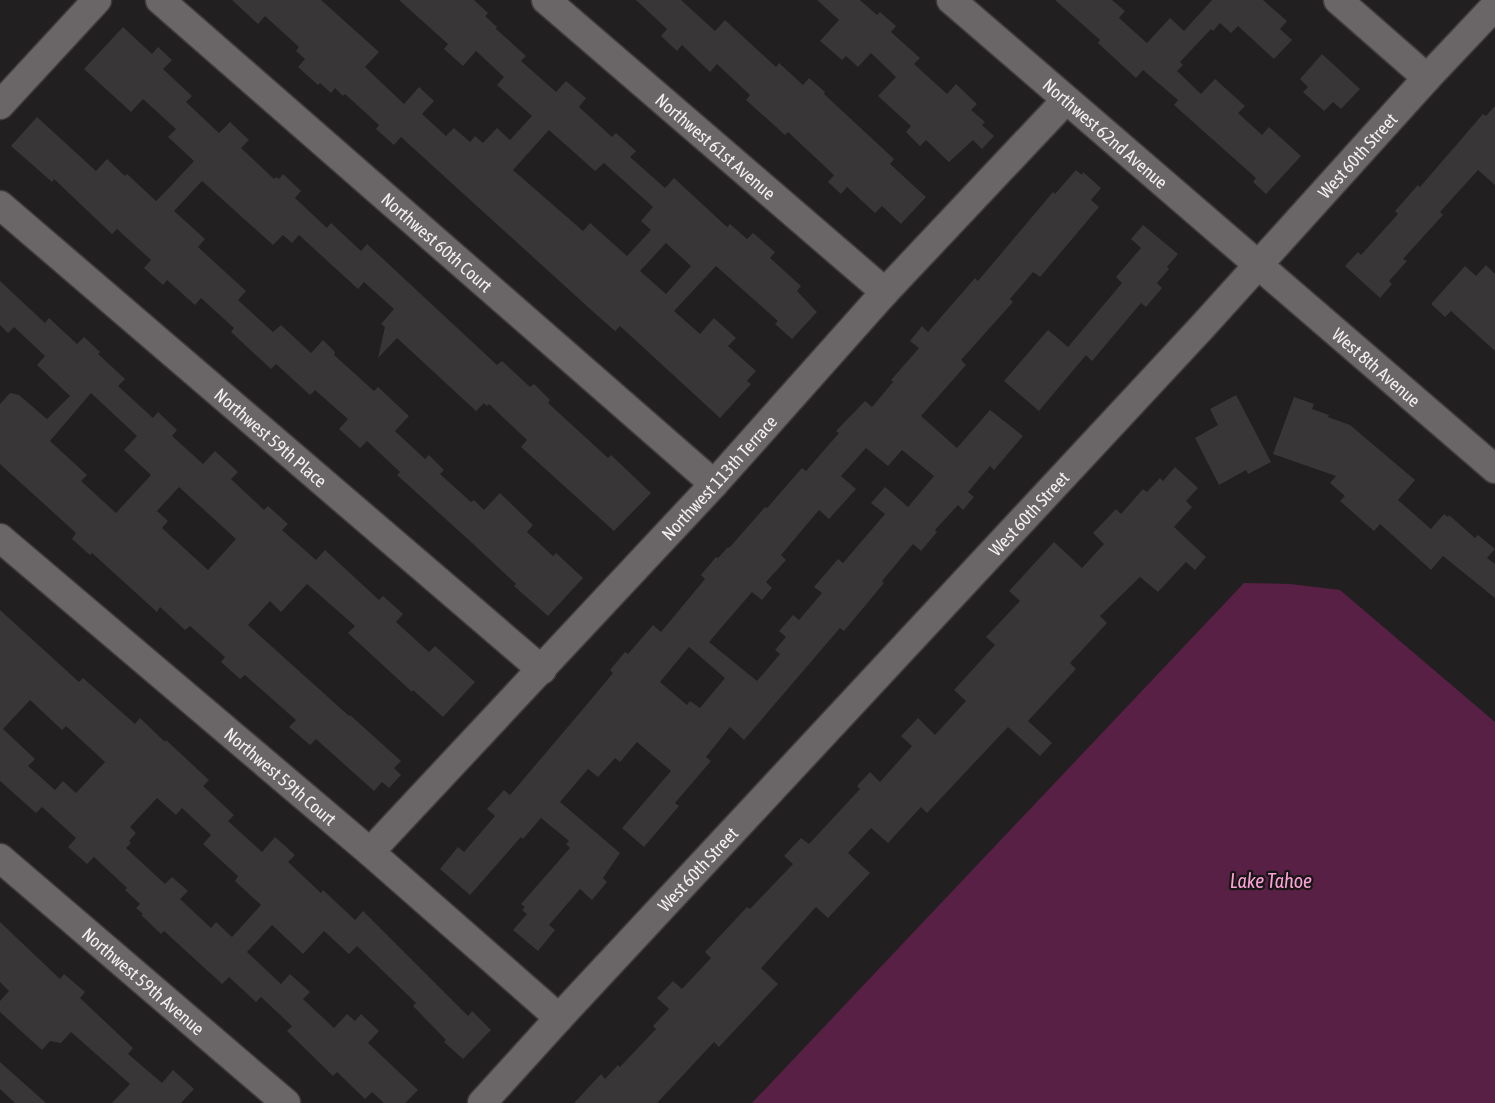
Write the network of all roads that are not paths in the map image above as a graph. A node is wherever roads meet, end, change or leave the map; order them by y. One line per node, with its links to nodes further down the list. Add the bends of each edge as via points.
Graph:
1 (97, 0): 9 (street)
2 (160, 0): 14 (street, Northwest 60th Court)
3 (546, 0): 12 (street, Northwest 61st Avenue)
4 (951, 0): 8 (street, Northwest 62nd Avenue)
5 (1338, 0): 7 (street)
6 (1495, 6): 7 (street, West 60th Street)
7 (1427, 78): 11 (street, West 60th Street)
8 (1066, 100): 11 (street, Northwest 62nd Avenue); 12 (street, Northwest 113th Terrace)
9 (0, 105)
10 (0, 205): 16 (street, Northwest 59th Place)
11 (1258, 266): 13 (street, West 8th Avenue); 19 (street, West 60th Street)
12 (885, 292): 14 (street, Northwest 113th Terrace)
13 (1495, 469)
14 (714, 484): 16 (street, Northwest 113th Terrace)
15 (0, 538): 17 (street, Northwest 59th Court)
16 (542, 670): 17 (street, Northwest 113th Terrace)
17 (370, 852): 19 (street, Northwest 59th Court)
18 (0, 858): 20 (street, Northwest 59th Avenue)
19 (559, 1018): 21 (street, West 60th Street)
20 (286, 1103)
21 (482, 1103)

